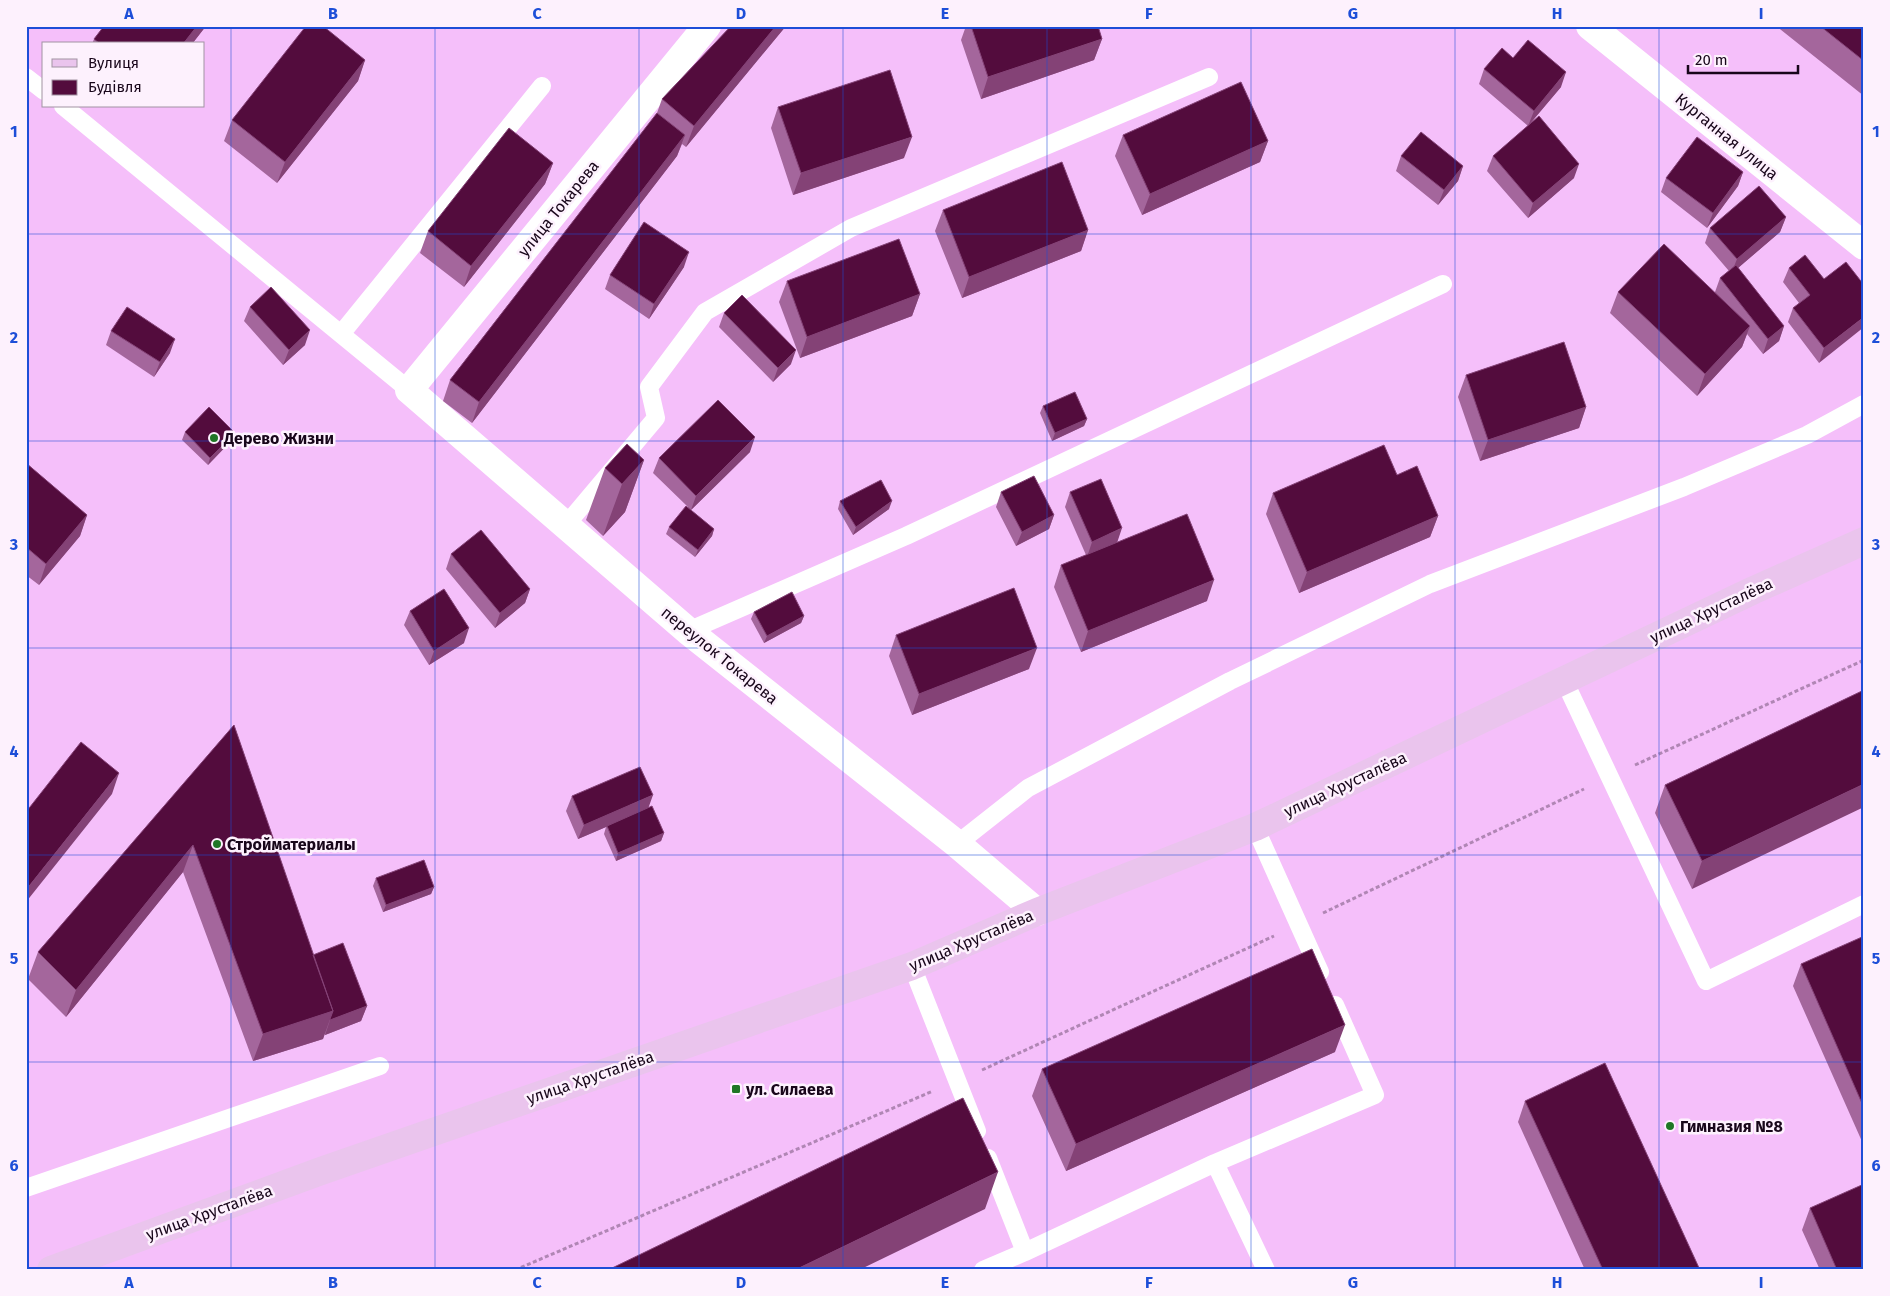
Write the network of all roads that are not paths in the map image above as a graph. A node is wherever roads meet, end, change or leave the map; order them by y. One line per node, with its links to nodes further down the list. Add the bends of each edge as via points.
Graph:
1 (707, 26): 11 (street, улица Токарева)
2 (1590, 26): 8 (street, Курганная улица)
3 (26, 76): 6 (lane)
4 (1209, 77): 13 (lane, via 851,228 705,312 649,387 656,418)
5 (542, 86): 10 (lane)
6 (42, 89)
7 (65, 108): 10 (lane)
8 (1864, 246)
9 (1444, 284): 15 (lane, via 914,532)
10 (341, 334): 11 (lane)
11 (410, 390): 13 (street, переулок Токарева)
12 (1864, 404): 18 (lane, via 1807,436 1684,487 1430,584 1230,681 1028,788)
13 (566, 525): 15 (street, переулок Токарева)
14 (1864, 541): 16 (main road, улица Хрусталёва)
15 (688, 631): 18 (street, переулок Токарева)
16 (1564, 680): 17 (main road, улица Хрусталёва); 19 (lane, via 1706,981)
17 (1255, 826): 20 (main road, улица Хрусталёва); 23 (lane, via 1375,1095)
18 (957, 844): 20 (street, переулок Токарева)
19 (1864, 904)
20 (1037, 912): 21 (main road, улица Хрусталёва)
21 (912, 966): 25 (lane); 26 (main road, улица Хрусталёва, via 331,1168)
22 (380, 1066): 24 (lane)
23 (1215, 1163): 25 (lane); 28 (lane)
24 (26, 1188)
25 (1025, 1252): 27 (lane)
26 (51, 1270)
27 (983, 1270)
28 (1266, 1270)

